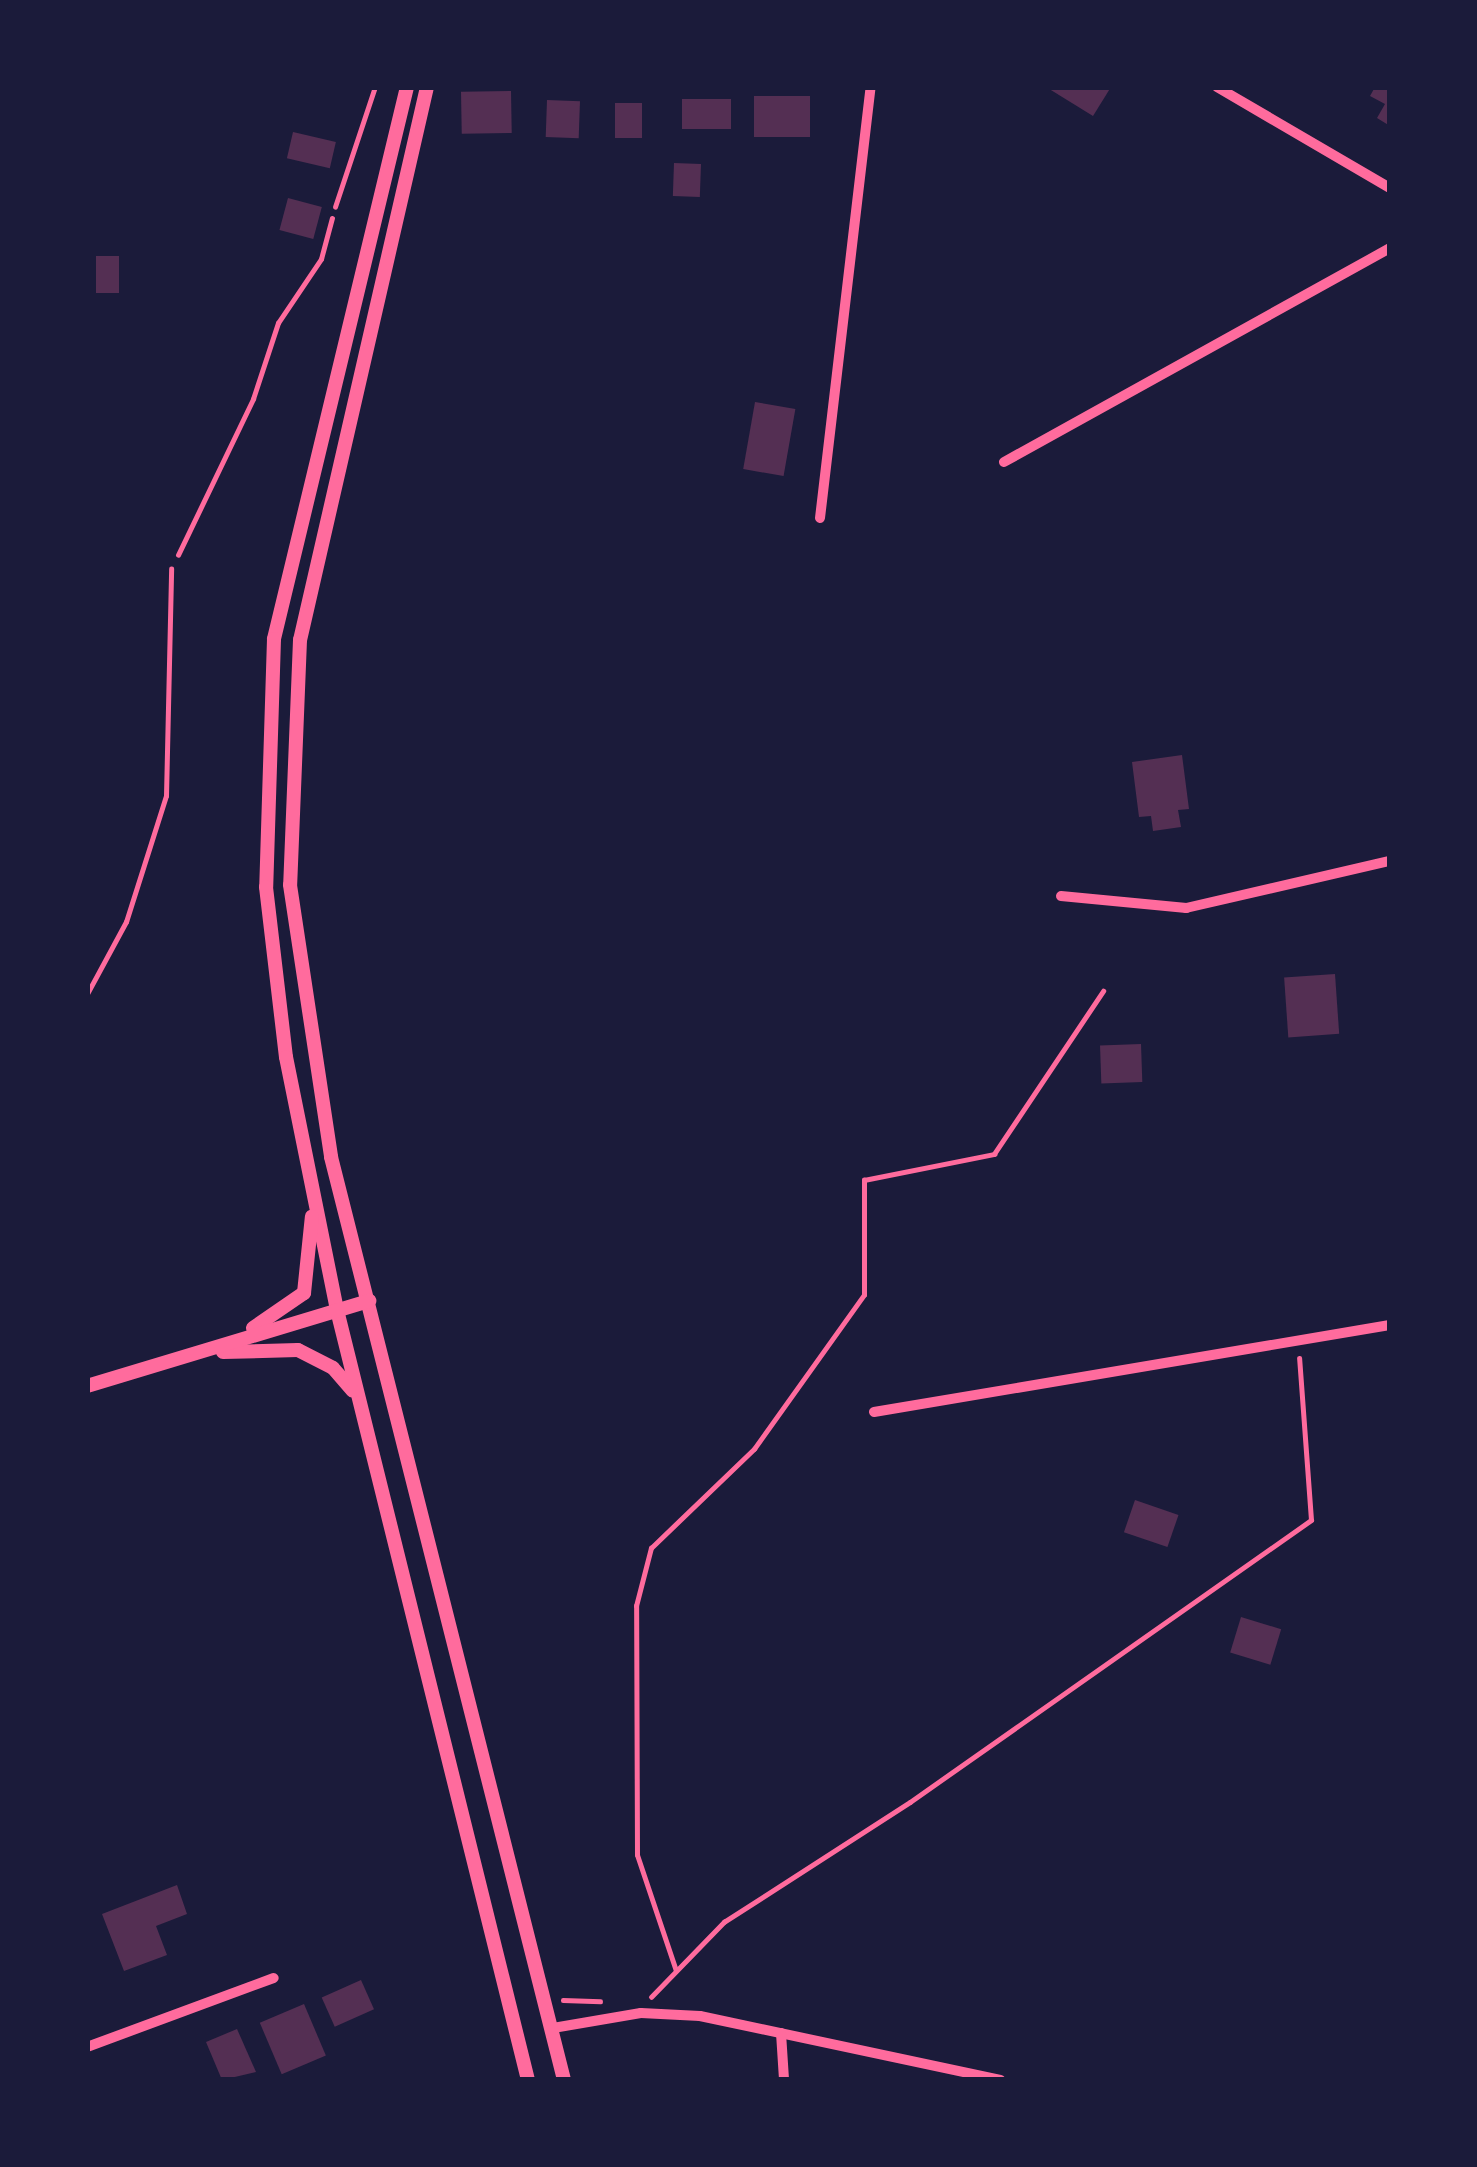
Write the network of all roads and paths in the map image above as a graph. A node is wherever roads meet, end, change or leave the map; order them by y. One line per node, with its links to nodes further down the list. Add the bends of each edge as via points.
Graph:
1 (375, 87): 7 (lane)
2 (407, 87): 16 (main road, via 287,572 267,698 266,887)
3 (427, 87): 17 (main road, via 417,159 311,579 293,698 290,885 299,972 331,1157)
4 (871, 87): 10 (street)
5 (1217, 87): 6 (street)
6 (1390, 188)
7 (335, 207): 11 (path, via 321,260 278,322 253,399)
8 (1390, 248): 9 (street)
9 (1004, 462)
10 (820, 518)
11 (171, 569): 15 (lane, via 166,796 126,922)
12 (1390, 861): 13 (street, via 1186,908)
13 (1061, 896)
14 (1103, 991): 25 (path, via 994,1154 864,1180 864,1294 754,1449 652,1548 636,1606 637,1855)
15 (87, 994)
16 (308, 1164): 18 (main road); 21 (main road, via 313,1258 304,1293 272,1319)
17 (369, 1300): 18 (main road); 27 (main road)
18 (338, 1310): 21 (main road); 23 (main road)
19 (1390, 1325): 20 (street)
20 (1297, 1341): 24 (street); 25 (path, via 1310,1520 910,1802 724,1922)
21 (188, 1355): 22 (main road); 23 (main road, via 298,1350 333,1368)
22 (87, 1386)
23 (357, 1396): 33 (main road)
24 (874, 1412)
25 (676, 1971): 29 (path)
26 (274, 1978): 32 (street)
27 (546, 1999): 28 (path); 30 (main road)
28 (605, 2002)
29 (644, 2003)
30 (553, 2028): 31 (street, via 641,2013); 34 (main road)
31 (781, 2033): 35 (street); 36 (street)
32 (87, 2047)
33 (528, 2080)
34 (564, 2080)
35 (784, 2080)
36 (1000, 2080)

